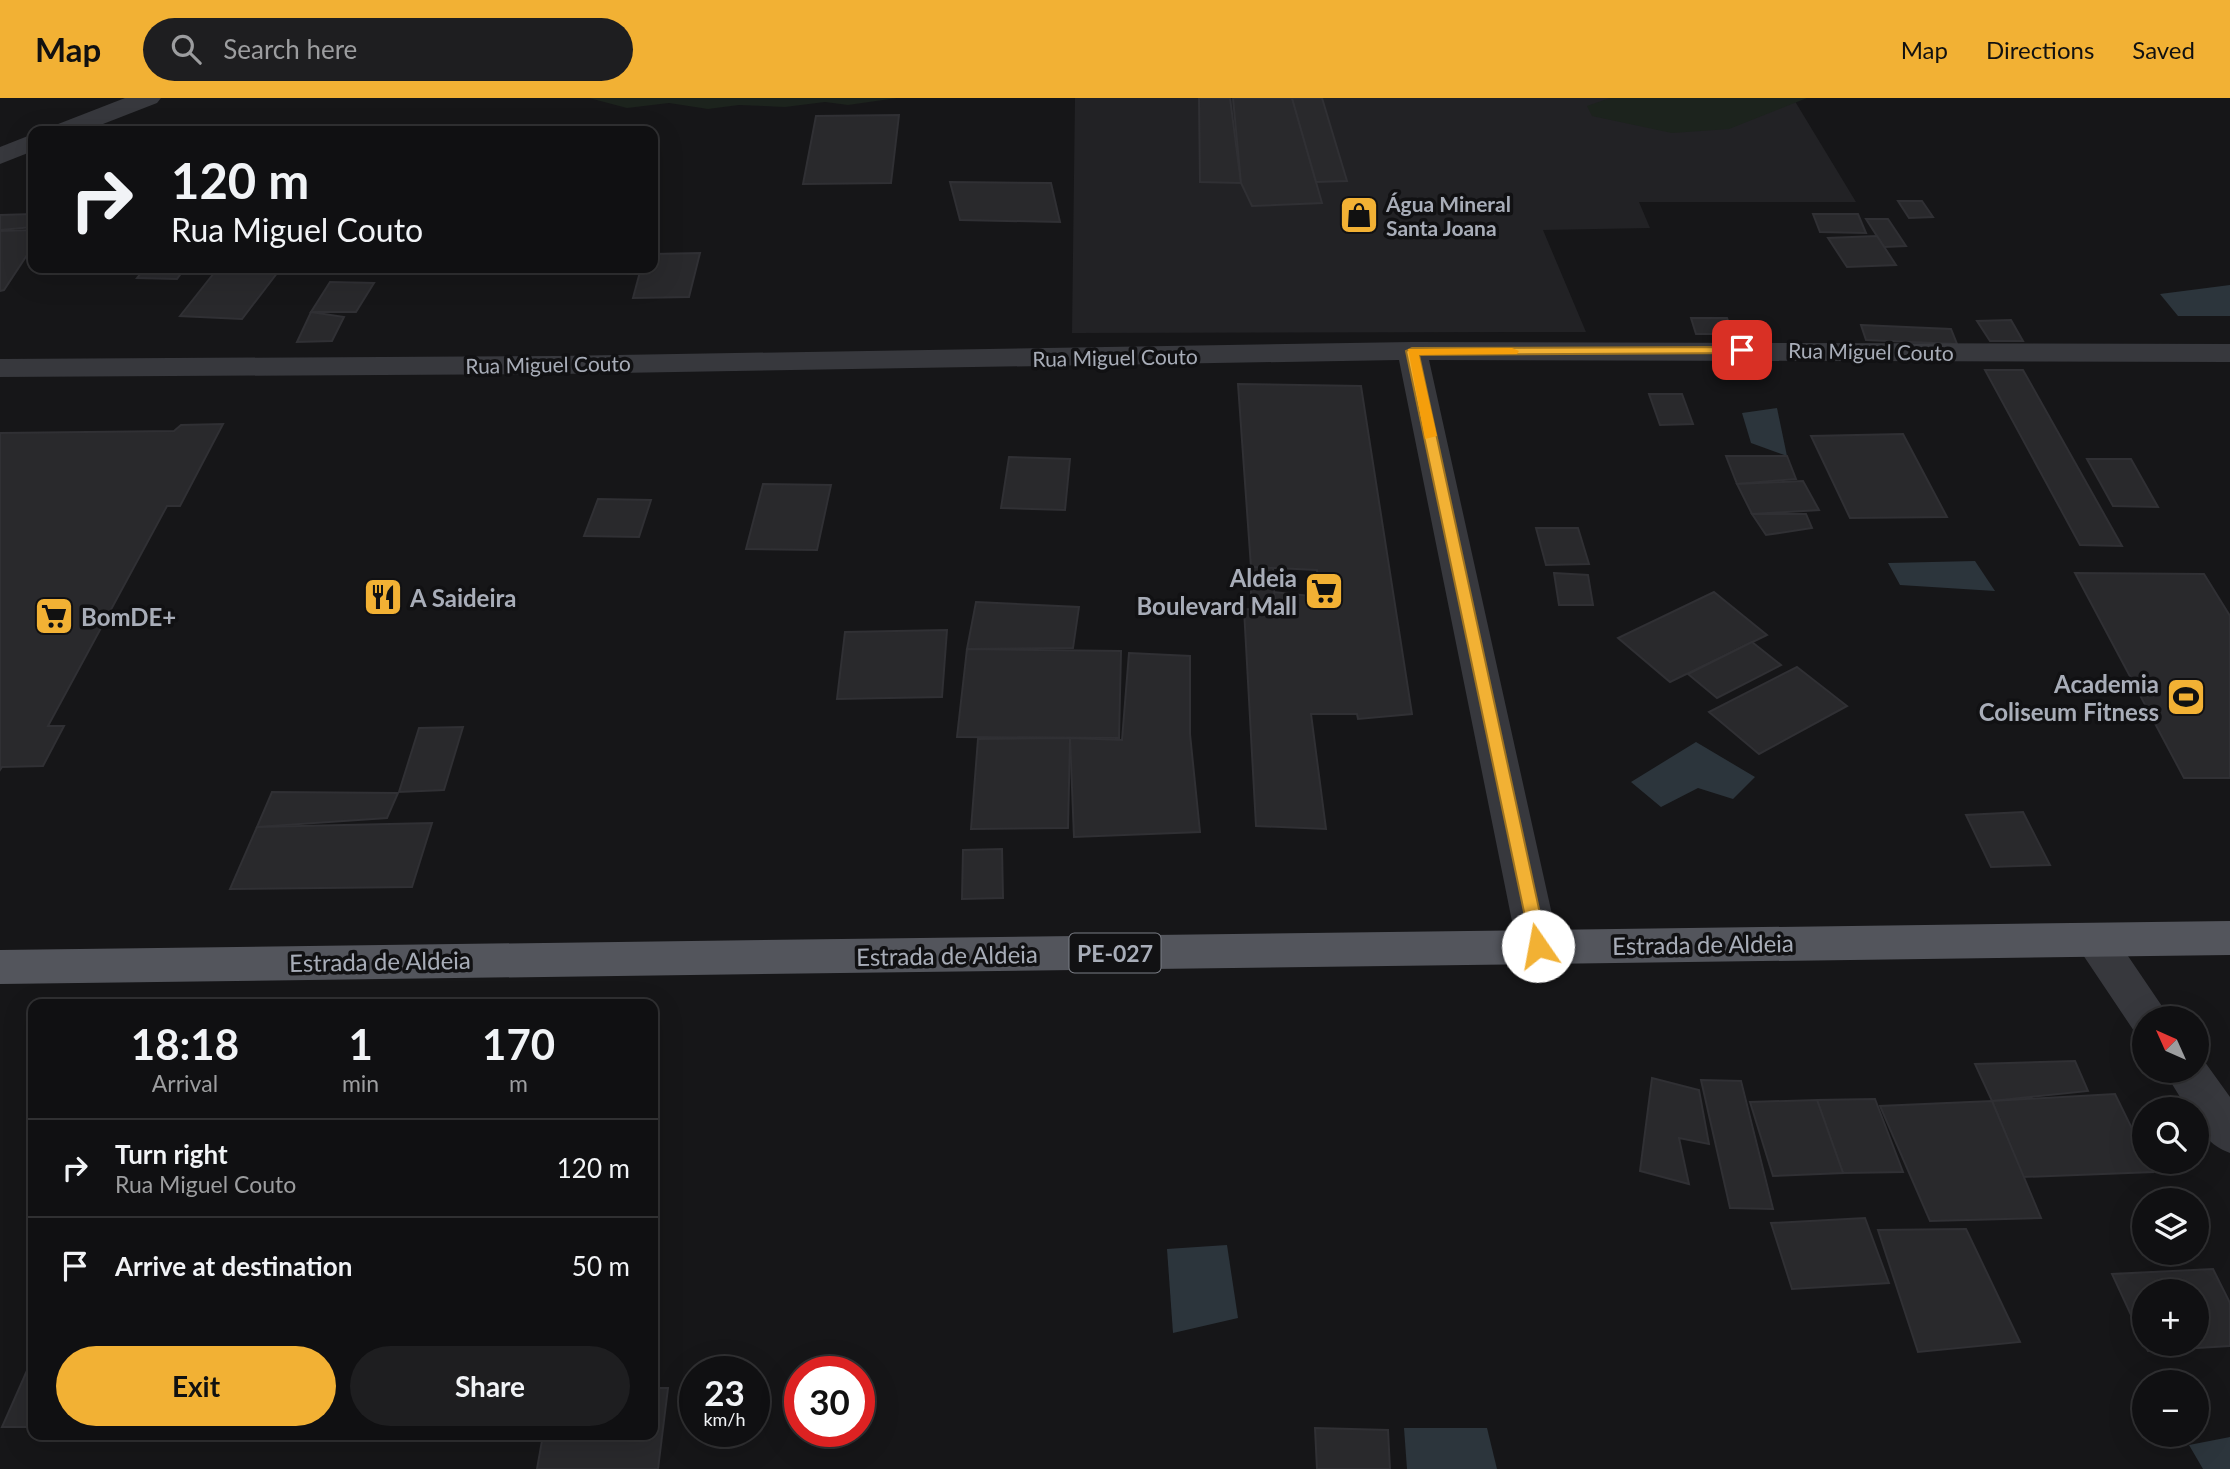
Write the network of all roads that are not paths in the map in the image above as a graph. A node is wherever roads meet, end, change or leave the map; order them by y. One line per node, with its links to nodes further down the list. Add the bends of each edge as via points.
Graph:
1 (148, 98): 2 (street)
2 (75, 126)
3 (28, 144): 4 (street)
4 (0, 156)
5 (1412, 351): 6 (street, Rua Miguel Couto); 7 (street, Rua Miguel Couto, via 545,365); 10 (street)
6 (2230, 353)
7 (0, 368)
8 (2230, 938): 9 (main road, Estrada de Aldeia / PE-027)
9 (2094, 940): 10 (main road, Estrada de Aldeia / PE-027); 12 (street)
10 (1538, 946): 11 (main road, Estrada de Aldeia / PE-027)
11 (0, 967)
12 (2141, 1006)
13 (2195, 1083): 14 (street)
14 (2230, 1133)

